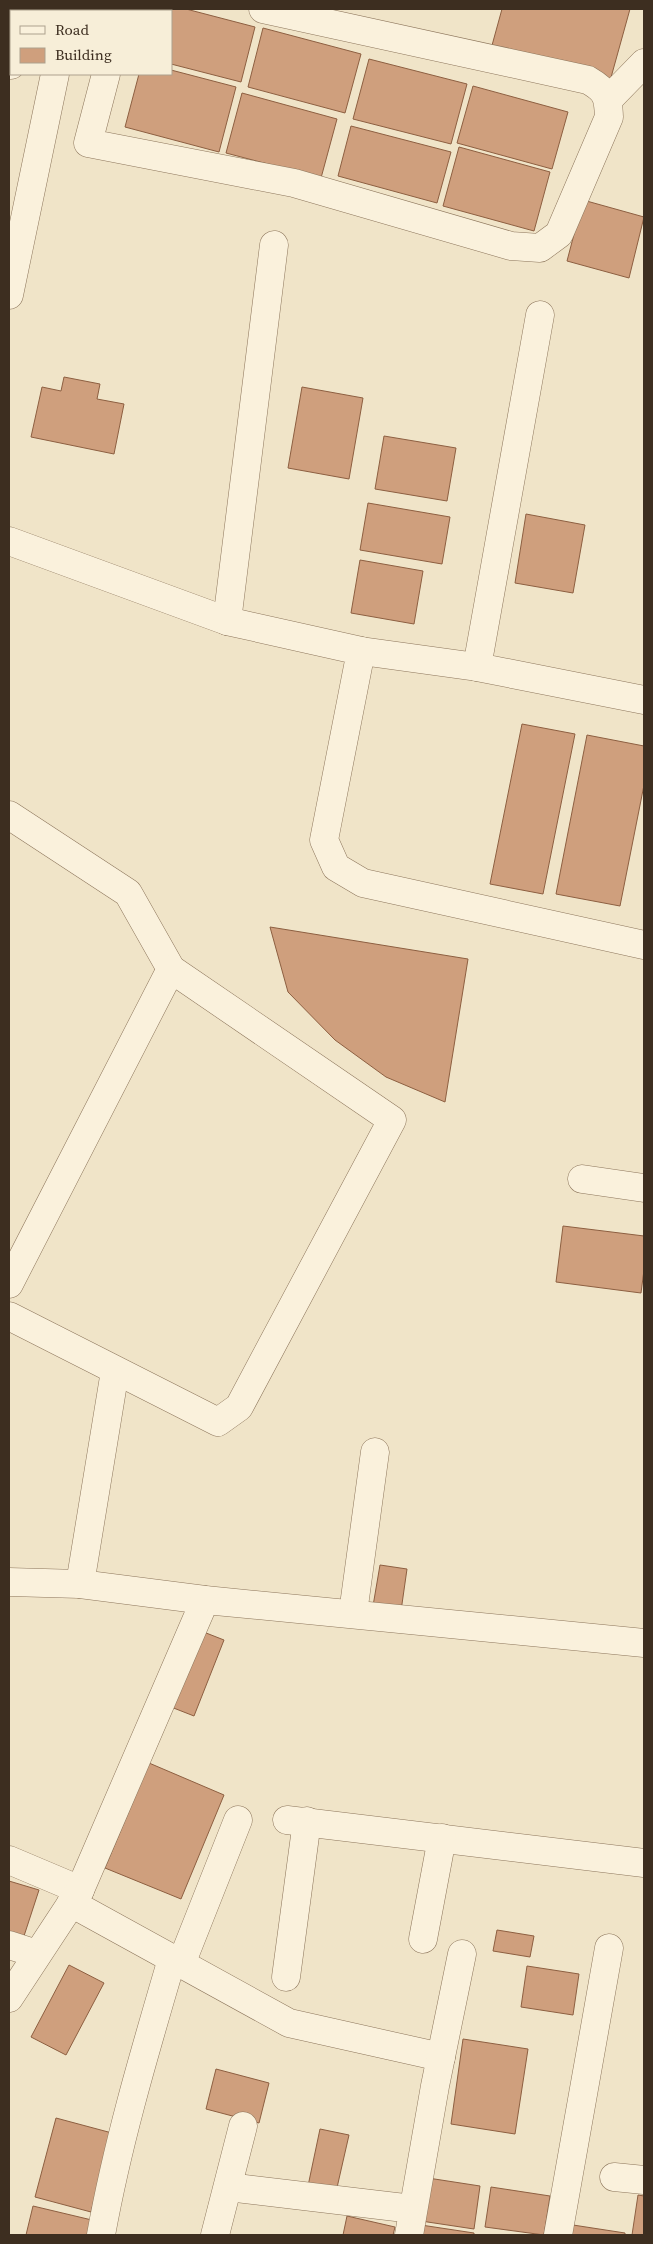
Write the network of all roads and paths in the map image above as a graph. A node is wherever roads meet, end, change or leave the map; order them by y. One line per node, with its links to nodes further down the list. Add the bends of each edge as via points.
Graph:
1 (263, 9): 5 (street, via 588,80 602,89)
2 (644, 63): 5 (street)
3 (106, 75): 5 (street, via 88,143 294,183 511,246 531,248 540,248 559,234 609,117)
4 (49, 76): 7 (street)
5 (608, 100)
6 (274, 245): 10 (street)
7 (9, 295)
8 (540, 315): 12 (street)
9 (9, 541): 10 (street)
10 (227, 621): 11 (street)
11 (361, 651): 12 (street); 15 (street, via 324,840 336,867 362,882)
12 (477, 666): 13 (street)
13 (644, 700)
14 (9, 815): 16 (street, via 128,893)
15 (644, 944)
16 (170, 969): 19 (street); 21 (street, via 392,1120 239,1407 218,1422)
17 (582, 1179): 18 (street)
18 (644, 1188)
19 (9, 1284)
20 (9, 1316): 21 (street)
21 (115, 1371): 24 (street)
22 (375, 1452): 26 (street)
23 (9, 1582): 24 (street)
24 (80, 1584): 25 (street)
25 (205, 1600): 26 (street); 32 (street)
26 (353, 1613): 27 (street)
27 (644, 1643)
28 (238, 1820): 38 (street)
29 (442, 1838): 31 (street); 33 (street); 39 (street, via 297,1821)
30 (9, 1860): 32 (street)
31 (644, 1863)
32 (75, 1897): 36 (street); 38 (street)
33 (424, 1939)
34 (9, 1945): 36 (street)
35 (609, 1948): 49 (street)
36 (38, 1954): 40 (street)
37 (462, 1954): 41 (street)
38 (177, 1962): 41 (street, via 289,2023); 47 (street, via 128,2107)
39 (286, 1977)
40 (9, 1998)
41 (441, 2057): 46 (street)
42 (243, 2126): 45 (street)
43 (614, 2177): 44 (street)
44 (644, 2180)
45 (228, 2187): 46 (street); 48 (street)
46 (411, 2222)
47 (101, 2235)
48 (216, 2235)
49 (558, 2235)

